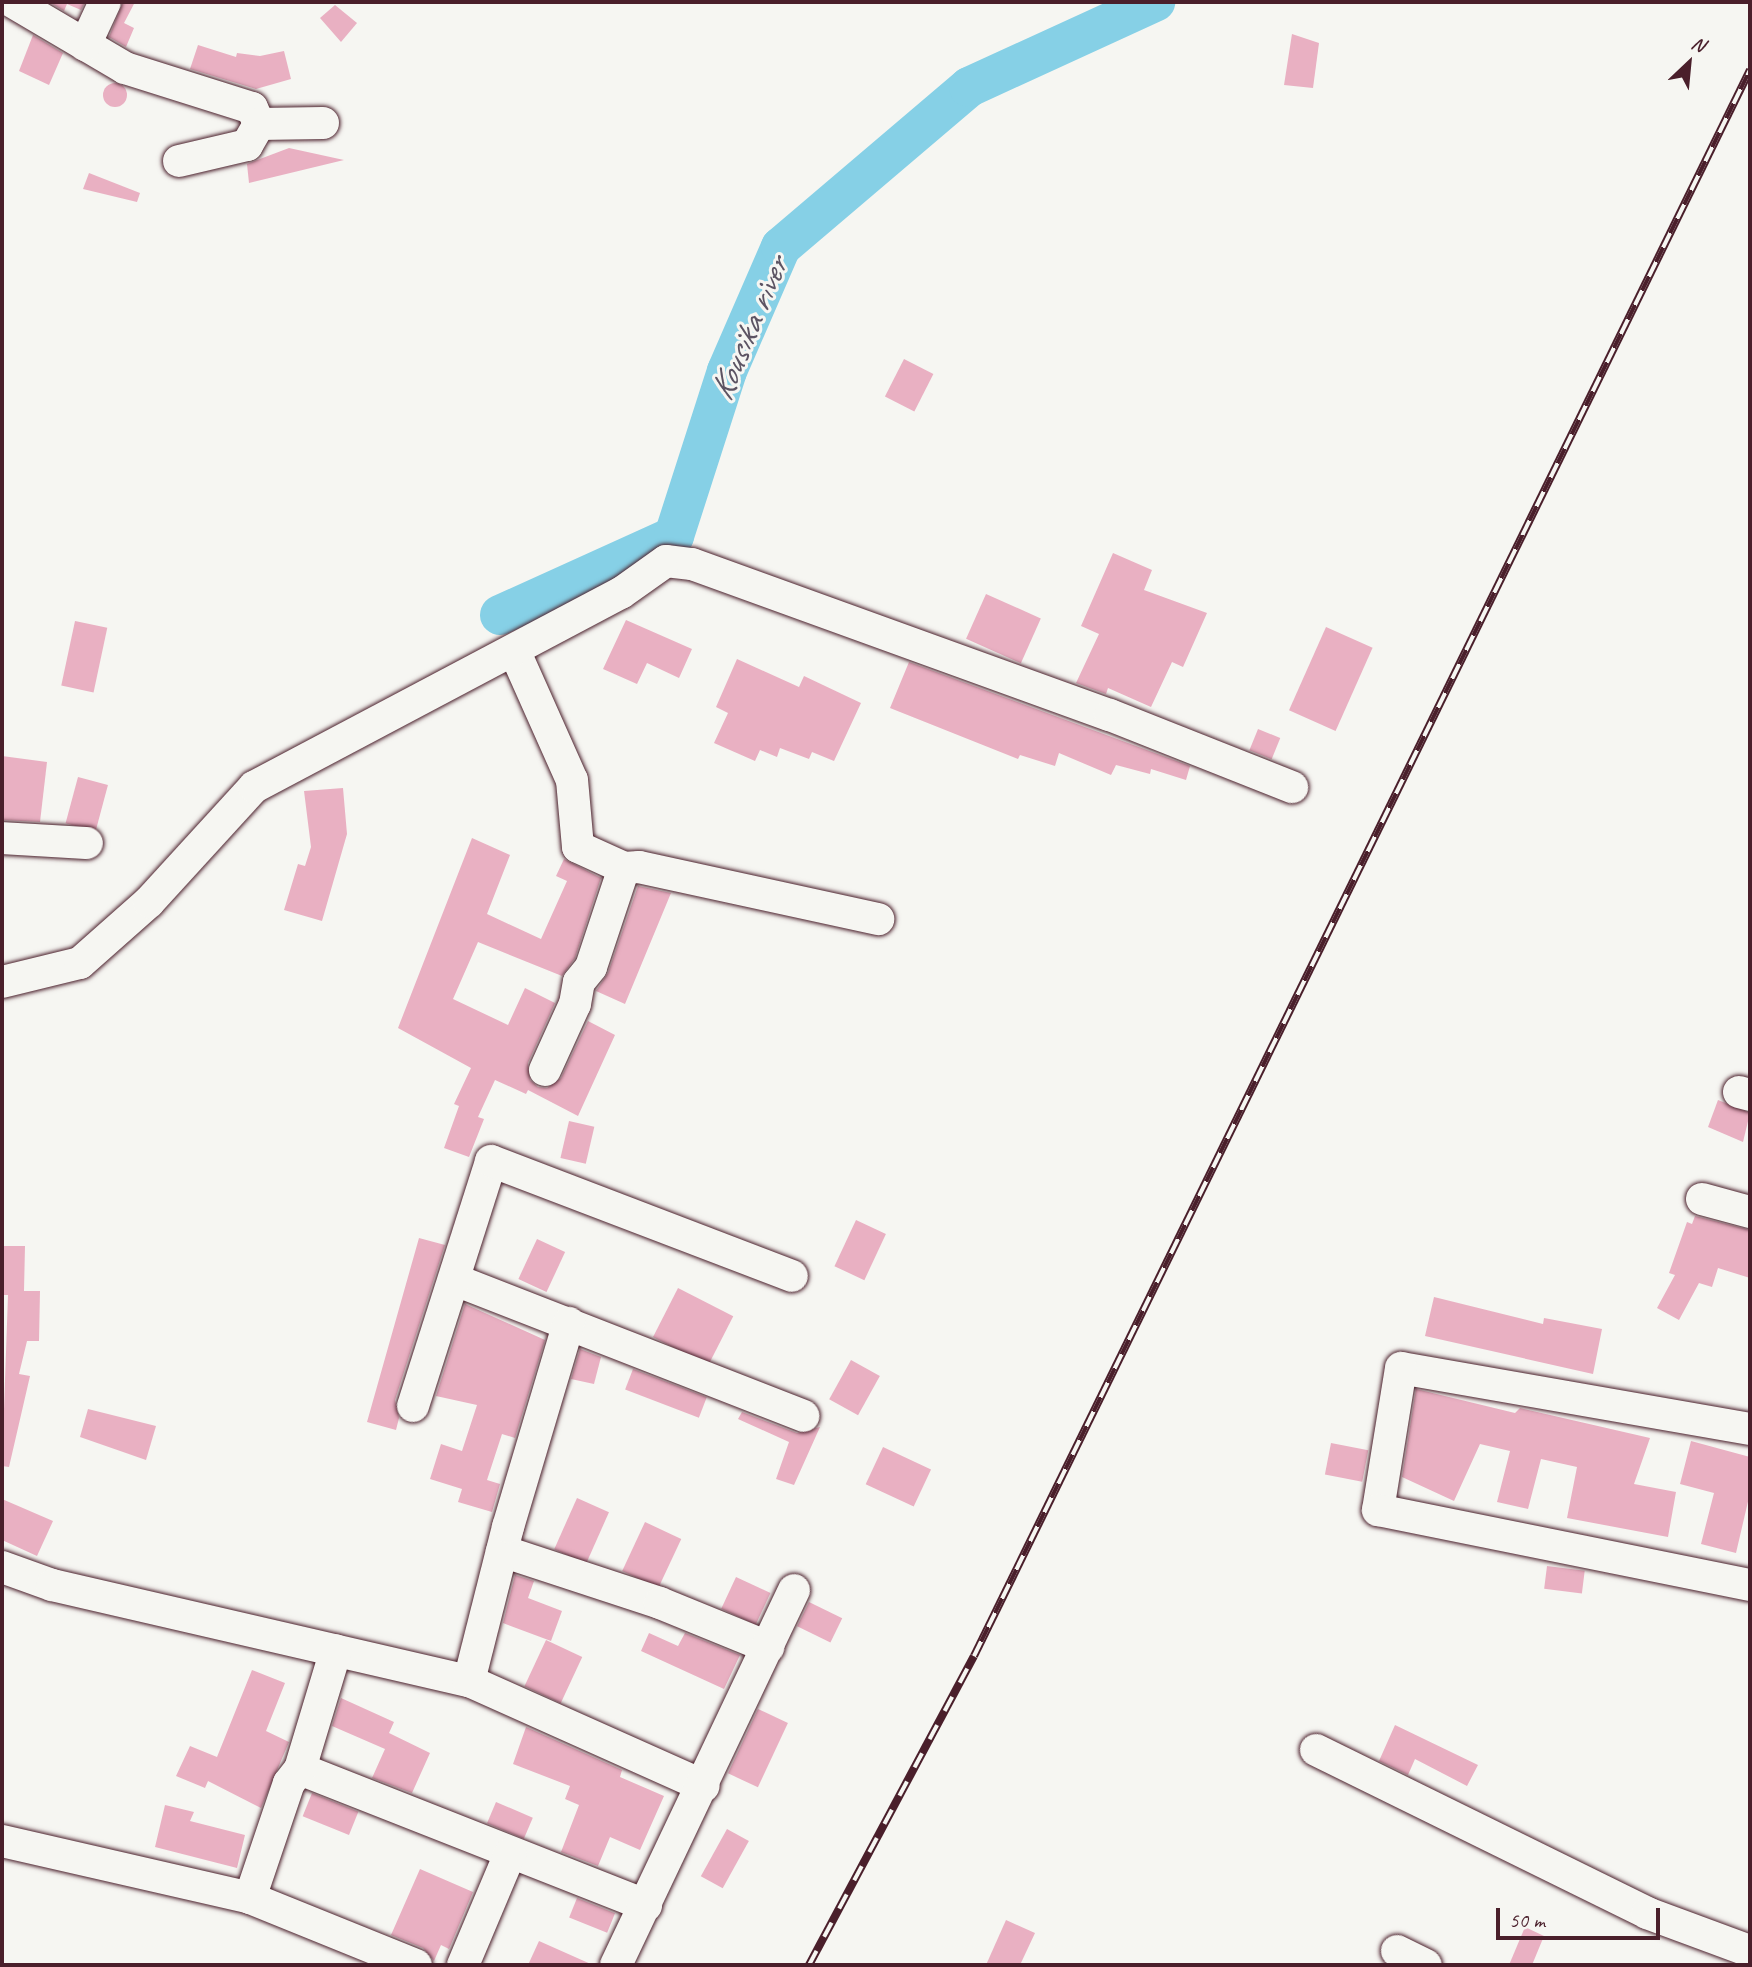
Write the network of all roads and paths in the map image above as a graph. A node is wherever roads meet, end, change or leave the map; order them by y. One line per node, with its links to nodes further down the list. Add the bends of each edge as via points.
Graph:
1 (105, 2): 3 (street)
2 (25, 4): 3 (street)
3 (85, 44): 5 (street, via 125,68 252,108)
4 (323, 123): 5 (street)
5 (259, 124): 6 (street, via 247,145)
6 (179, 160)
7 (514, 650): 8 (street, via 621,593 666,561 692,564 1110,715); 11 (street, via 572,780 578,848); 13 (street, via 254,788 149,902 80,962)
8 (1292, 787)
9 (2, 838): 10 (street)
10 (87, 843)
11 (624, 868): 12 (street, via 639,867); 14 (street, via 591,967 579,982 575,1004)
12 (878, 919)
13 (2, 982)
14 (545, 1070)
15 (1702, 1199): 16 (street)
16 (1750, 1212)
17 (792, 1276): 18 (street, via 491,1161)
18 (455, 1280): 19 (street); 20 (street, via 445,1295)
19 (569, 1323): 21 (street); 23 (street)
20 (413, 1406)
21 (803, 1416)
22 (1750, 1429): 25 (street, via 1401,1368 1378,1510)
23 (502, 1550): 27 (street, via 660,1603); 29 (street)
24 (2, 1567): 28 (street, via 52,1584)
25 (1750, 1585)
26 (794, 1590): 27 (street)
27 (768, 1647): 32 (street)
28 (336, 1650): 29 (street); 31 (street)
29 (469, 1681): 32 (street)
30 (1316, 1750): 38 (street, via 1647,1913)
31 (300, 1769): 34 (street); 35 (street, via 289,1783)
32 (704, 1786): 36 (street)
33 (2, 1841): 35 (street)
34 (510, 1854): 36 (street); 40 (street)
35 (250, 1898): 39 (street)
36 (646, 1905): 41 (street)
37 (1397, 1951): 42 (street)
38 (1750, 1951)
39 (416, 1965)
40 (463, 1965)
41 (616, 1965)
42 (1426, 1965)

